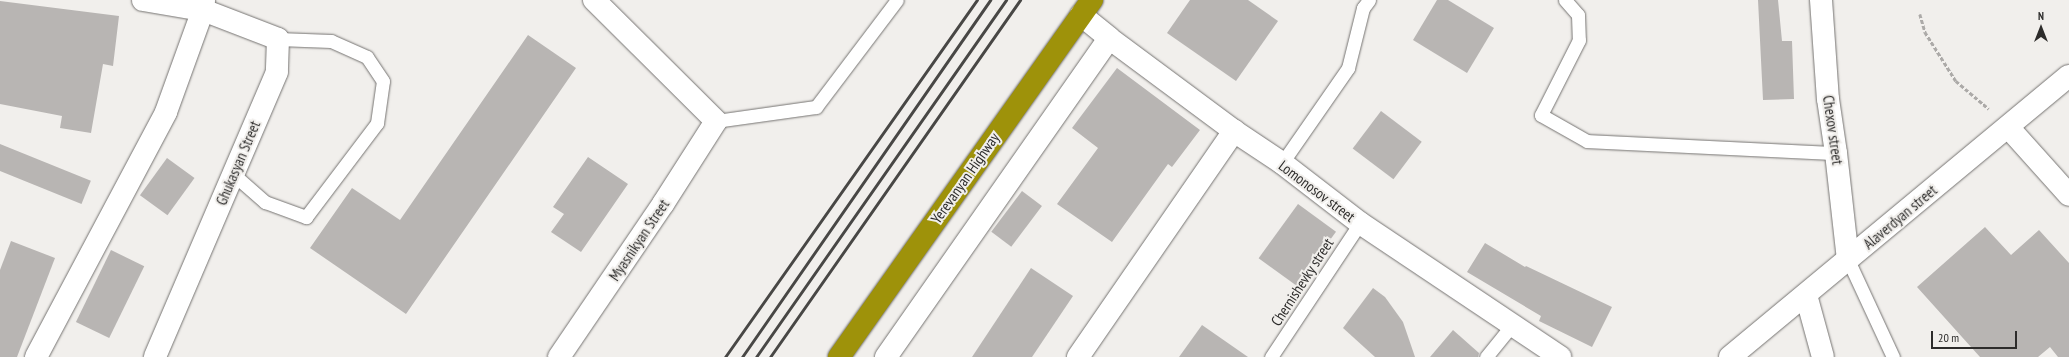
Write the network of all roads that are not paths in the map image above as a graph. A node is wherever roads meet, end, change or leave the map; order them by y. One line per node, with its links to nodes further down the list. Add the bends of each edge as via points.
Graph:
1 (143, 0): 7 (street)
2 (594, 0): 12 (street)
3 (897, 0): 12 (lane, via 816,107)
4 (1369, 0): 16 (lane, via 1363,8 1348,68)
5 (1564, 0): 15 (lane, via 1578,15 1579,40 1541,115 1587,141)
6 (1821, 0): 15 (street, Chexov street, via 1828,99)
7 (204, 5): 10 (street); 23 (street, via 166,112)
8 (1087, 7): 9 (street, Lomonosov street); 26 (highway, Yerevanyan Highway)
9 (1109, 38): 14 (street, Lomonosov street); 27 (street)
10 (278, 39): 17 (street, Ghukasyan Street, via 277,72); 17 (lane, via 330,41 367,57 383,81 377,123 306,217 265,202)
11 (2069, 76): 13 (street, Alaverdyan street)
12 (716, 121): 25 (street, Myasnikyan Street)
13 (2008, 127): 18 (street); 20 (street, Alaverdyan street)
14 (1234, 131): 16 (street, Lomonosov street); 28 (street)
15 (1836, 153): 20 (street, Chexov street)
16 (1282, 163): 19 (street, Lomonosov street)
17 (233, 174): 24 (street, Ghukasyan Street)
18 (2069, 196)
19 (1360, 223): 22 (street, Lomonosov street); 29 (lane, Chernishevky street)
20 (1848, 260): 21 (street, Alaverdyan street); 34 (lane)
21 (1806, 295): 32 (street, Alaverdyan street); 33 (street)
22 (1512, 325): 30 (lane); 31 (street, Lomonosov street)
23 (36, 357)
24 (156, 357)
25 (559, 357)
26 (839, 357)
27 (886, 357)
28 (1078, 357)
29 (1272, 357)
30 (1486, 357)
31 (1560, 357)
32 (1730, 357)
33 (1823, 357)
34 (1893, 357)

